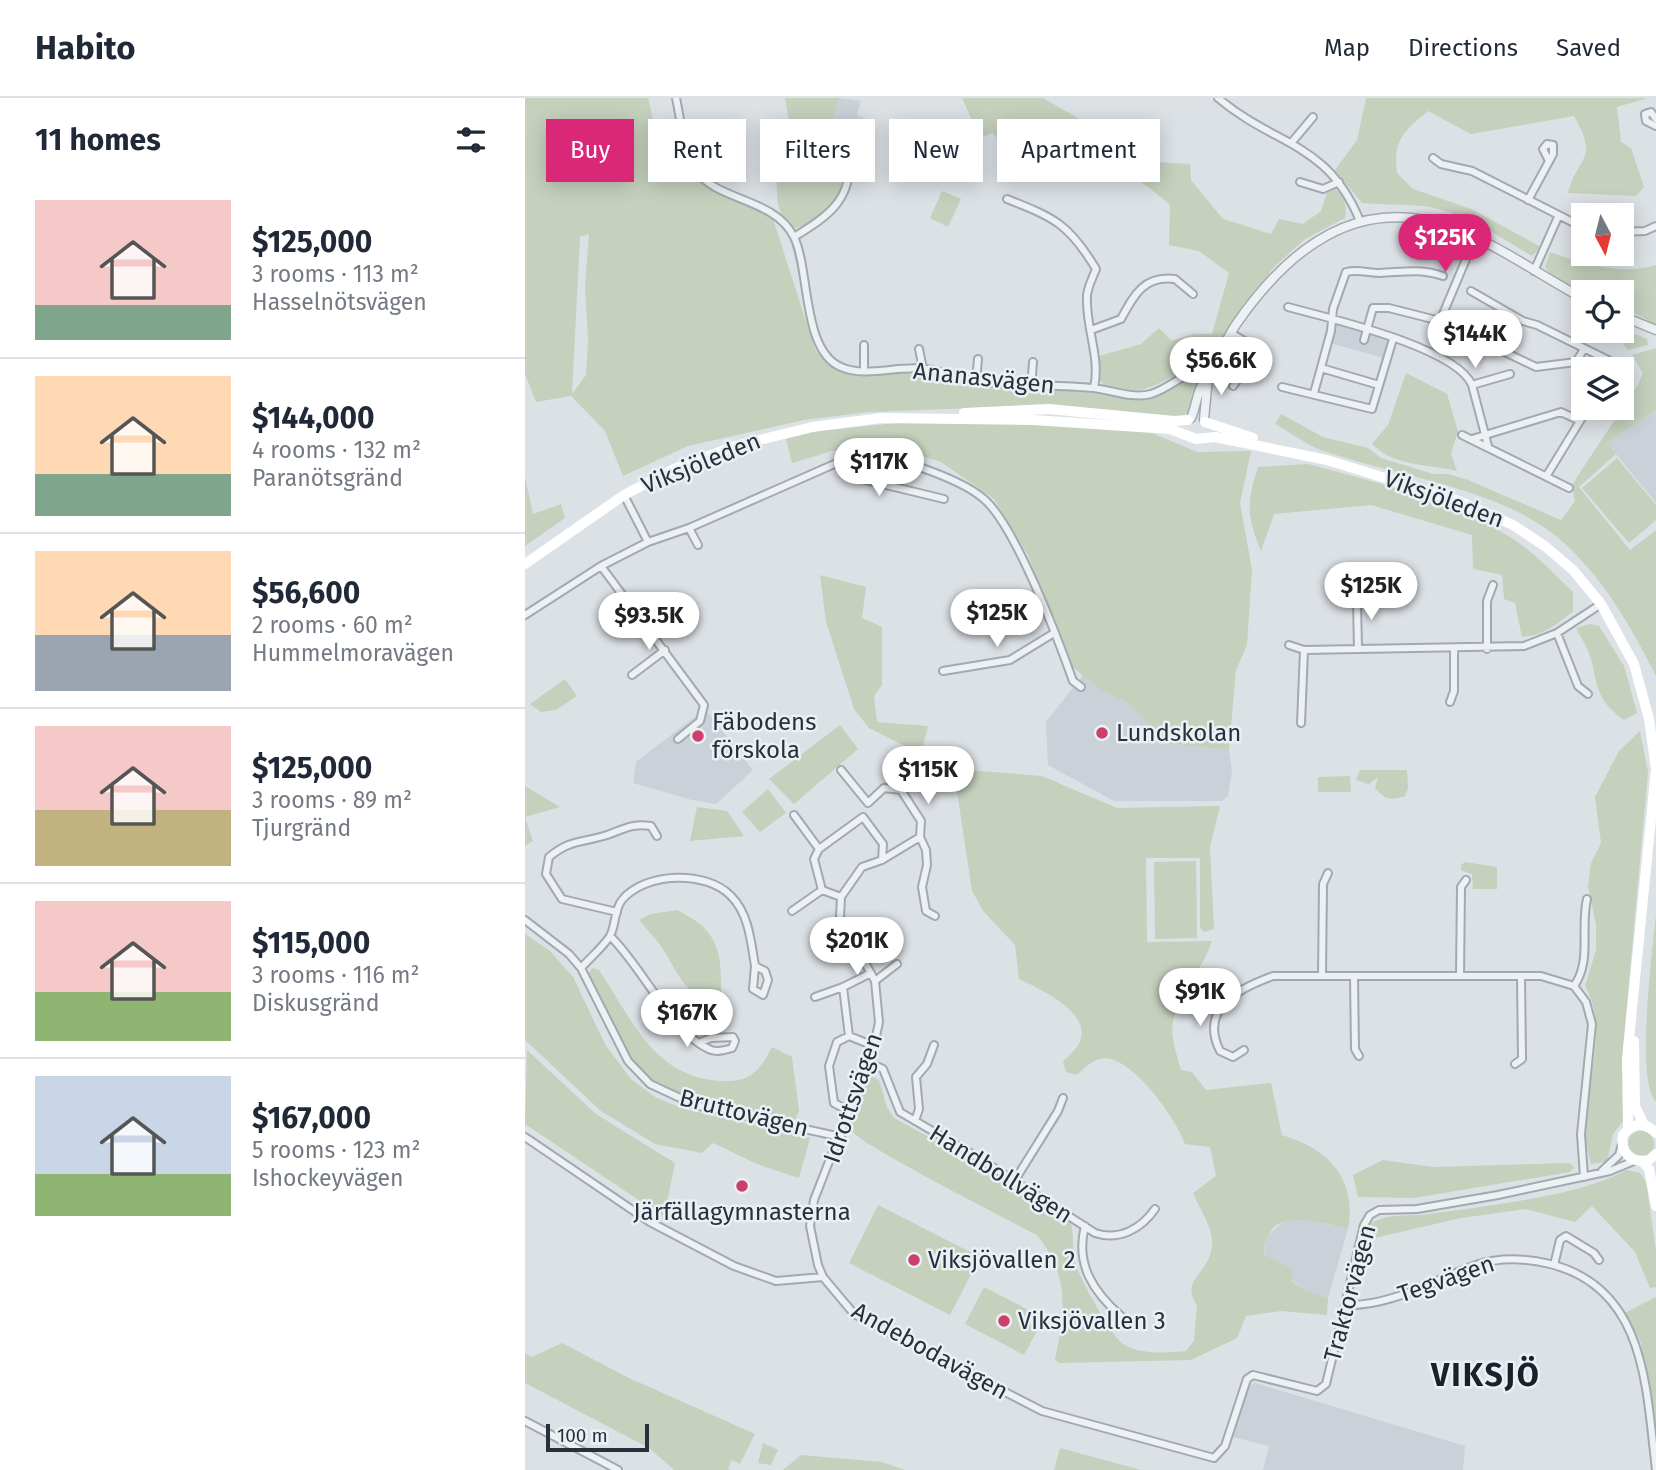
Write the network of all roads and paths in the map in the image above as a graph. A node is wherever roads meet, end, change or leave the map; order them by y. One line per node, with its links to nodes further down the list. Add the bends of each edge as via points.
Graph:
1 (676, 98): 19 (street, via 696,171 713,187 751,200 779,219)
2 (1218, 98): 6 (street, via 1254,125)
3 (1314, 117): 6 (street)
4 (1656, 119): 5 (street, via 1651,112 1644,114)
5 (1656, 126)
6 (1292, 142): 11 (street, via 1317,158)
7 (1547, 144): 13 (street, via 1553,145 1553,154)
8 (1433, 158): 13 (street, via 1472,171)
9 (846, 182): 19 (street, via 844,196 825,218)
10 (1300, 182): 11 (street, via 1322,189)
11 (1339, 182): 15 (street)
12 (1007, 199): 31 (street, via 1046,215 1080,241 1096,269 1087,293)
13 (1528, 200): 14 (street)
14 (1558, 217): 16 (street); 21 (street)
15 (1360, 221): 20 (street, via 1411,218); 33 (street, via 1303,249 1262,290)
16 (1571, 222)
17 (1656, 226): 18 (street)
18 (1635, 231)
19 (794, 237): 46 (street, Ananasvägen, via 825,356 841,368)
20 (1475, 237): 21 (street); 28 (street)
21 (1534, 271): 24 (street)
22 (1443, 276): 27 (street, via 1401,269 1346,272)
23 (1471, 291): 38 (street)
24 (1571, 292)
25 (1193, 294): 31 (street, via 1175,279 1152,280 1135,292 1121,319)
26 (1288, 307): 27 (street)
27 (1332, 318): 30 (street); 44 (street)
28 (1440, 321): 30 (street, via 1389,307 1373,308); 43 (street, via 1536,367)
29 (1634, 321): 32 (street)
30 (1368, 328): 34 (street); 35 (street)
31 (1091, 330): 55 (street, via 1097,374)
32 (1656, 330)
33 (1231, 333): 48 (street); 52 (street, via 1246,342 1248,349)
34 (1393, 339): 50 (street); 51 (street, via 1461,369)
35 (1364, 340)
36 (864, 345): 46 (street)
37 (919, 349): 45 (street)
38 (1584, 349): 39 (street); 40 (street)
39 (1581, 357)
40 (1601, 357)
41 (978, 359): 49 (street)
42 (1033, 362): 53 (street)
43 (1571, 365)
44 (1321, 368): 50 (street); 56 (street)
45 (923, 369): 46 (street, Ananasvägen); 49 (street, Ananasvägen)
46 (864, 370)
47 (1510, 374): 51 (street)
48 (1208, 378): 55 (street, Ananasvägen, via 1188,374 1150,394 1121,395); 59 (street); 60 (street)
49 (976, 381): 53 (street, Ananasvägen)
50 (1379, 384): 56 (street, via 1372,409)
51 (1472, 385): 63 (street)
52 (1233, 386)
53 (1031, 387): 55 (street, Ananasvägen)
54 (1282, 387): 56 (street)
55 (1094, 388)
56 (1314, 393)
57 (1571, 417): 63 (street, via 1561,412)
58 (897, 418): 59 (main road, Viksjöleden, via 1049,409); 62 (main road, Viksjöleden, via 1033,420 1170,429); 72 (main road, Viksjöleden, via 770,436 674,469)
59 (1189, 419): 60 (main road); 62 (main road)
60 (1205, 420): 65 (main road); 68 (main road, Viksjöleden)
61 (1578, 420): 70 (street)
62 (1186, 434): 65 (main road, via 1196,439)
63 (1484, 434): 66 (street); 67 (street)
64 (1462, 435): 66 (street)
65 (1203, 436): 68 (main road, Viksjöleden)
66 (1472, 439): 67 (street)
67 (1488, 446): 70 (street)
68 (1297, 452): 81 (main road, Viksjöleden, via 1423,489 1513,525 1573,570)
69 (839, 462): 73 (street, via 853,477); 74 (street); 83 (street, via 859,456 893,457 941,475 984,499 1008,529)
70 (1547, 475): 71 (street)
71 (1569, 488)
72 (624, 495): 75 (street); 77 (main road, Viksjöleden)
73 (944, 499)
74 (689, 528): 75 (street); 76 (street)
75 (648, 542): 78 (street)
76 (698, 545)
77 (525, 564)
78 (601, 566): 82 (street); 89 (street)
79 (1493, 585): 88 (street, via 1487,601)
80 (1363, 589): 86 (street, via 1357,601)
81 (1601, 604): 84 (street); 130 (main road, Viksjöleden, via 1634,664 1656,769)
82 (525, 615)
83 (1054, 633): 91 (street, via 1010,660); 93 (street, via 1073,681)
84 (1557, 633): 88 (street, via 1524,646); 94 (street, via 1578,686)
85 (1289, 645): 90 (street)
86 (1358, 649): 87 (street); 90 (street)
87 (1454, 649): 88 (street); 95 (street)
88 (1487, 649)
89 (665, 650): 92 (street); 97 (street, via 704,705 700,721)
90 (1304, 650): 96 (street)
91 (943, 671)
92 (632, 675)
93 (1081, 687)
94 (1588, 694)
95 (1450, 702)
96 (1301, 723)
97 (678, 739)
98 (841, 771): 101 (street)
99 (928, 779): 100 (street)
100 (901, 790): 101 (street, via 884,788); 105 (street, via 921,821)
101 (867, 803): 103 (street)
102 (793, 815): 106 (street)
103 (863, 817): 106 (street); 107 (street, via 883,844)
104 (657, 836): 114 (street, via 651,826 635,824 575,840 549,857 546,874 562,899)
105 (921, 837): 107 (street); 115 (street, via 927,866 922,887 926,911)
106 (819, 849): 110 (street, via 814,859)
107 (882, 860): 111 (street, via 862,867)
108 (1328, 873): 122 (street, via 1323,884)
109 (1466, 880): 123 (street, via 1461,887)
110 (822, 890): 111 (street); 113 (street)
111 (841, 897): 121 (street, Idrottsvägen, via 840,917)
112 (1587, 899): 127 (street, via 1584,969)
113 (792, 911)
114 (617, 912): 117 (street); 119 (street, via 621,901 641,887 670,877 704,881 730,895 741,912)
115 (935, 916)
116 (525, 920): 120 (street, Bruttovägen)
117 (610, 936): 120 (street); 132 (street, via 678,1024)
118 (898, 964): 126 (street)
119 (755, 966)
120 (581, 968): 145 (street, Bruttovägen, via 628,1061 657,1088 695,1105)
121 (871, 973): 126 (street, Idrottsvägen); 128 (street)
122 (1322, 976): 125 (street); 135 (street, via 1273,976 1221,1005 1213,1037 1220,1051 1233,1057)
123 (1460, 976): 124 (street); 125 (street)
124 (1521, 976): 127 (street, via 1541,976); 138 (street, via 1521,1059)
125 (1354, 977): 136 (street, via 1355,1049)
126 (874, 981): 134 (street, Idrottsvägen, via 879,1022)
127 (1574, 986): 151 (street, via 1586,1002 1592,1024 1581,1134)
128 (843, 987): 129 (street); 131 (street)
129 (815, 997)
130 (1633, 1016): 142 (main road, Viksjöleden, via 1627,1059); 143 (main road, Viksjöleden, via 1635,1106)
131 (849, 1036): 134 (street); 140 (street, via 837,1042 829,1066 834,1103)
132 (701, 1042): 132 (street, via 720,1051 732,1048 734,1041 722,1036)
133 (934, 1045): 141 (street, via 916,1077 919,1109)
134 (874, 1046): 137 (street, Idrottsvägen)
135 (1244, 1051)
136 (1359, 1056)
137 (868, 1062): 140 (street, Idrottsvägen); 141 (street, Handbollvägen, via 883,1069 896,1106)
138 (1515, 1064)
139 (1063, 1098): 152 (street)
140 (849, 1111): 145 (street, Idrottsvägen)
141 (915, 1121): 152 (street, Handbollvägen)
142 (1628, 1128): 143 (main road); 146 (main road)
143 (1651, 1128)
144 (525, 1137): 158 (street, via 650,1222 734,1266 776,1281)
145 (841, 1137): 158 (street, Idrottsvägen, via 818,1189 811,1218 812,1245)
146 (1622, 1143): 148 (main road, via 1624,1151); 150 (street, via 1619,1155)
147 (1656, 1155): 148 (main road); 149 (main road)
148 (1639, 1161): 150 (street, Traktorvägen); 153 (main road, via 1649,1169)
149 (1656, 1165)
150 (1600, 1173): 151 (street, Traktorvägen)
151 (1584, 1177): 159 (street, Traktorvägen, via 1370,1214)
152 (1015, 1180): 155 (street, Handbollvägen)
153 (1656, 1206)
154 (1155, 1209): 155 (street, Handbollvägen, via 1142,1225 1119,1236 1108,1237)
155 (1085, 1226): 160 (street, via 1083,1267)
156 (1599, 1260): 157 (street, via 1594,1252 1566,1236 1560,1240)
157 (1554, 1265): 159 (street, Tegvägen, via 1518,1259 1486,1262 1371,1306); 164 (street, Tegvägen, via 1581,1276 1604,1294 1627,1322 1643,1368)
158 (823, 1277): 162 (street, Andebodavägen, via 854,1314 1027,1404)
159 (1345, 1306): 162 (street, Traktorvägen, via 1322,1390 1253,1375 1247,1379 1222,1453)
160 (1122, 1317)
161 (525, 1421): 163 (street)
162 (1209, 1458)
163 (618, 1470)
164 (1655, 1470)

